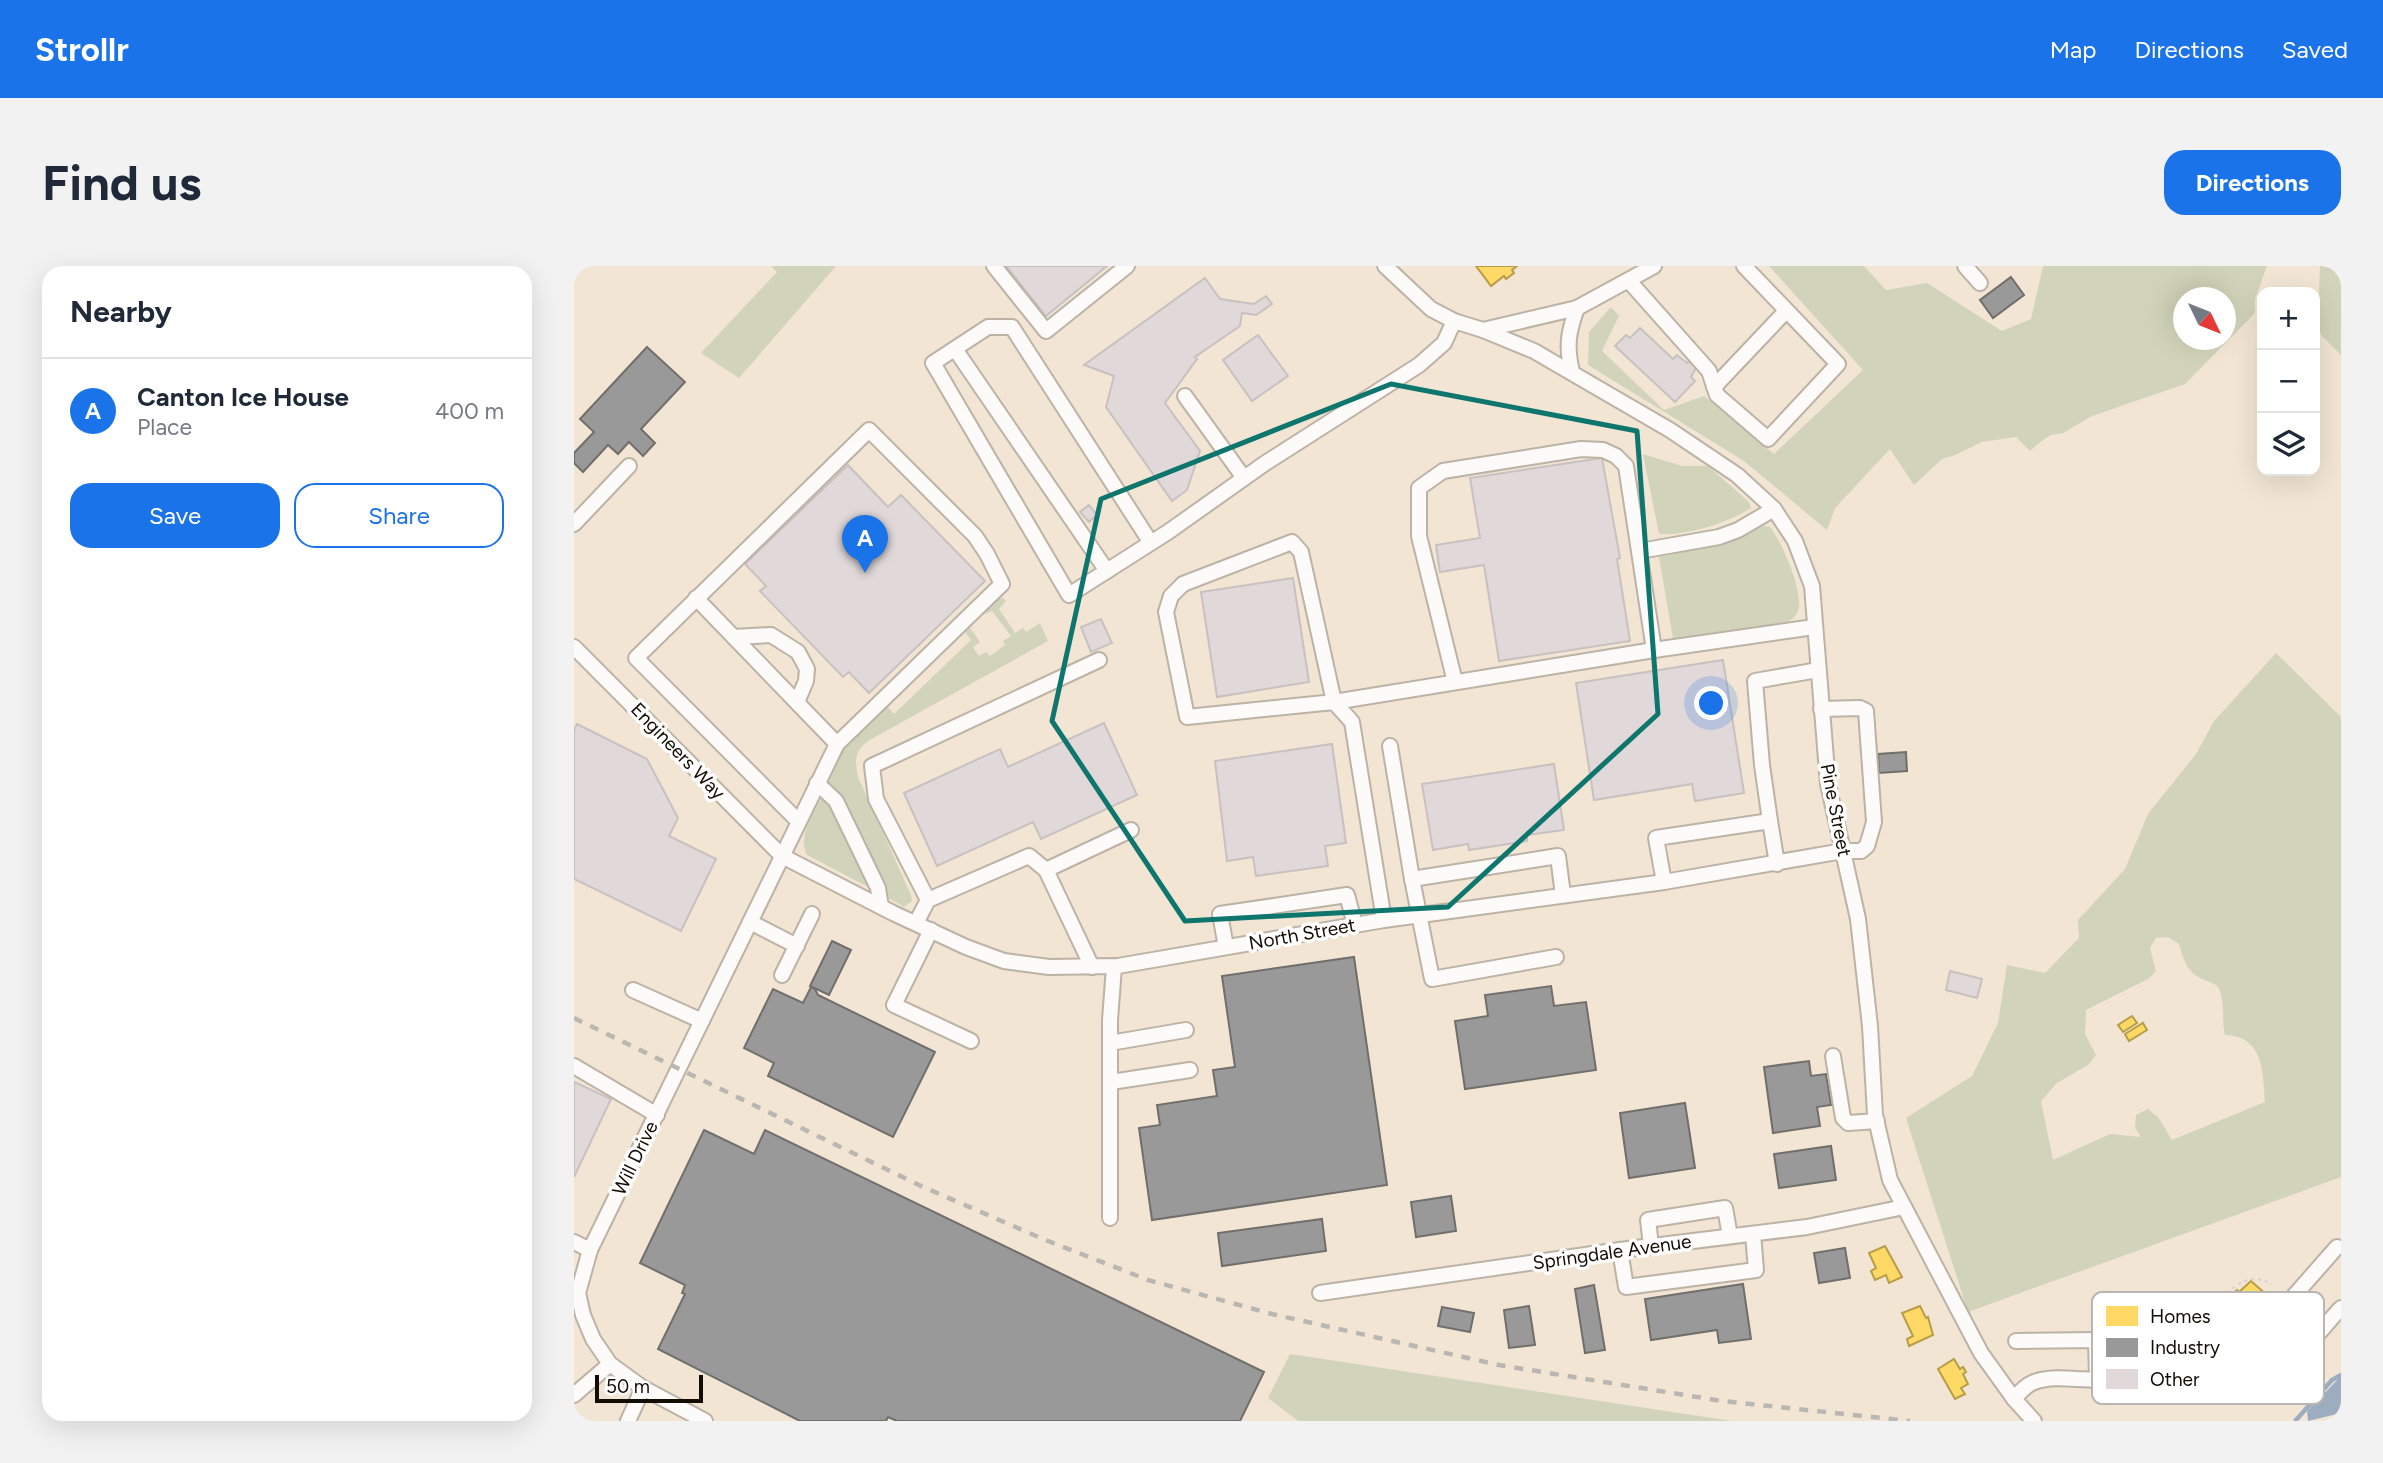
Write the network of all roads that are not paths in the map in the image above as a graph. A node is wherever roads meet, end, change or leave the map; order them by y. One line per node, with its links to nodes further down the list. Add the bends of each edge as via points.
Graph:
1 (994, 266): 2 (street, via 1045,331)
2 (1127, 266)
3 (1385, 266): 11 (street, Pine Street, via 1430,309)
4 (1744, 266): 10 (street)
5 (1965, 266): 8 (street)
6 (1652, 267): 7 (street)
7 (1629, 281): 9 (street); 15 (street, via 1709,371)
8 (1980, 283)
9 (1577, 308): 12 (street); 14 (street, via 1568,333)
10 (1786, 311): 15 (street); 15 (street, via 1838,365 1768,439 1717,395)
11 (1454, 321): 12 (street, Pine Street); 18 (street, via 1444,343 1419,365)
12 (1483, 330): 14 (street, Pine Street)
13 (955, 349): 21 (street, via 988,327 1012,327); 23 (street); 23 (street, via 933,363 1069,595)
14 (1572, 372): 19 (street, Pine Street, via 1737,475)
15 (1714, 387)
16 (1185, 396): 18 (street)
17 (629, 466): 20 (street)
18 (1244, 478): 21 (street)
19 (1774, 509): 22 (street, via 1719,537); 25 (street, Pine Street, via 1795,541 1812,586)
20 (574, 524)
21 (1151, 543): 23 (street)
22 (1640, 551): 28 (street); 31 (street, via 1626,466 1603,450 1581,449 1443,471 1419,488 1419,536)
23 (1107, 571)
24 (696, 598): 26 (street); 35 (street, Will Drive, via 869,430 975,536 1002,584); 38 (street, via 636,657)
25 (1814, 627): 28 (street); 30 (street, Pine Street)
26 (734, 637): 32 (street); 32 (street, via 771,635 798,652 807,669)
27 (574, 647): 42 (street, Engineers Way)
28 (1654, 650): 31 (street)
29 (1099, 660): 48 (street, via 872,766 876,799)
30 (1818, 670): 34 (street, Pine Street); 39 (street, via 1755,681)
31 (1455, 682): 33 (street)
32 (797, 702): 35 (street)
33 (1334, 702): 33 (street, via 1301,552 1292,542 1183,584 1171,596 1166,612 1188,717); 52 (street, via 1352,722)
34 (1821, 709): 41 (street, Pine Street, via 1828,784); 41 (street, North Street, via 1866,711 1874,822 1867,846 1861,851)
35 (837, 744): 37 (street, Will Drive)
36 (1390, 746): 45 (street)
37 (817, 783): 38 (street, Will Drive); 49 (street, via 836,802 878,888)
38 (799, 821): 42 (street, Will Drive)
39 (1770, 821): 43 (street); 46 (street, via 1656,838)
40 (1131, 830): 44 (street)
41 (1843, 851): 43 (street, North Street); 73 (street, Pine Street, via 1858,919)
42 (782, 856): 49 (street, North Street); 53 (street, Will Drive)
43 (1777, 864): 46 (street, North Street)
44 (1046, 870): 48 (street, via 1029,856); 60 (street)
45 (1412, 879): 47 (street, via 1558,856); 51 (street)
46 (1664, 882): 47 (street, North Street)
47 (1563, 895): 51 (street, North Street)
48 (928, 900): 54 (street)
49 (881, 906): 54 (street, North Street)
50 (812, 914): 57 (street)
51 (1418, 915): 52 (street, North Street); 59 (street, via 1432,979)
52 (1384, 919): 55 (street, North Street)
53 (750, 922): 57 (street); 64 (street, Will Drive)
54 (916, 923): 56 (street, North Street)
55 (1355, 925): 58 (street, North Street); 58 (street, via 1347,895 1220,914)
56 (931, 930): 60 (street, North Street, via 1004,961); 66 (street, via 894,1004)
57 (797, 946): 62 (street)
58 (1226, 947): 61 (street, North Street)
59 (1556, 957)
60 (1092, 967): 61 (street, North Street)
61 (1114, 967): 67 (street)
62 (782, 975)
63 (633, 990): 64 (street)
64 (702, 1021): 72 (street, Will Drive)
65 (1186, 1030): 67 (street)
66 (971, 1041)
67 (1110, 1043): 71 (street)
68 (1833, 1056): 73 (street, via 1843,1118 1847,1123)
69 (574, 1066): 72 (street)
70 (1190, 1070): 71 (street)
71 (1111, 1082): 75 (street)
72 (657, 1115): 81 (street, Will Drive)
73 (1877, 1121): 74 (street, Pine Street, via 1890,1180)
74 (1904, 1208): 76 (street, Springdale Avenue); 95 (street, Pine Street, via 1981,1353)
75 (1110, 1217)
76 (1753, 1234): 77 (street, Springdale Avenue); 82 (street, via 1756,1270 1626,1287)
77 (1730, 1236): 79 (street, Springdale Avenue); 79 (street, via 1725,1208 1648,1220)
78 (574, 1242): 81 (street)
79 (1651, 1246): 82 (street, Springdale Avenue)
80 (2337, 1247): 85 (street)
81 (590, 1250): 83 (street, Will Drive)
82 (1620, 1250): 86 (street, Springdale Avenue)
83 (579, 1270): 84 (street, Will Drive)
84 (576, 1291): 91 (street, Will Drive, via 588,1327)
85 (2297, 1292)
86 (1320, 1293)
87 (2341, 1308): 88 (street)
88 (2324, 1327)
89 (2092, 1340): 90 (street)
90 (2016, 1341)
91 (610, 1364): 93 (street, Will Drive); 94 (street)
92 (2092, 1379): 95 (street, via 2032,1382)
93 (643, 1388): 96 (street, Will Drive); 97 (street)
94 (574, 1395)
95 (2014, 1399): 98 (street, Pine Street)
96 (698, 1419)
97 (628, 1421)
98 (2034, 1421)

